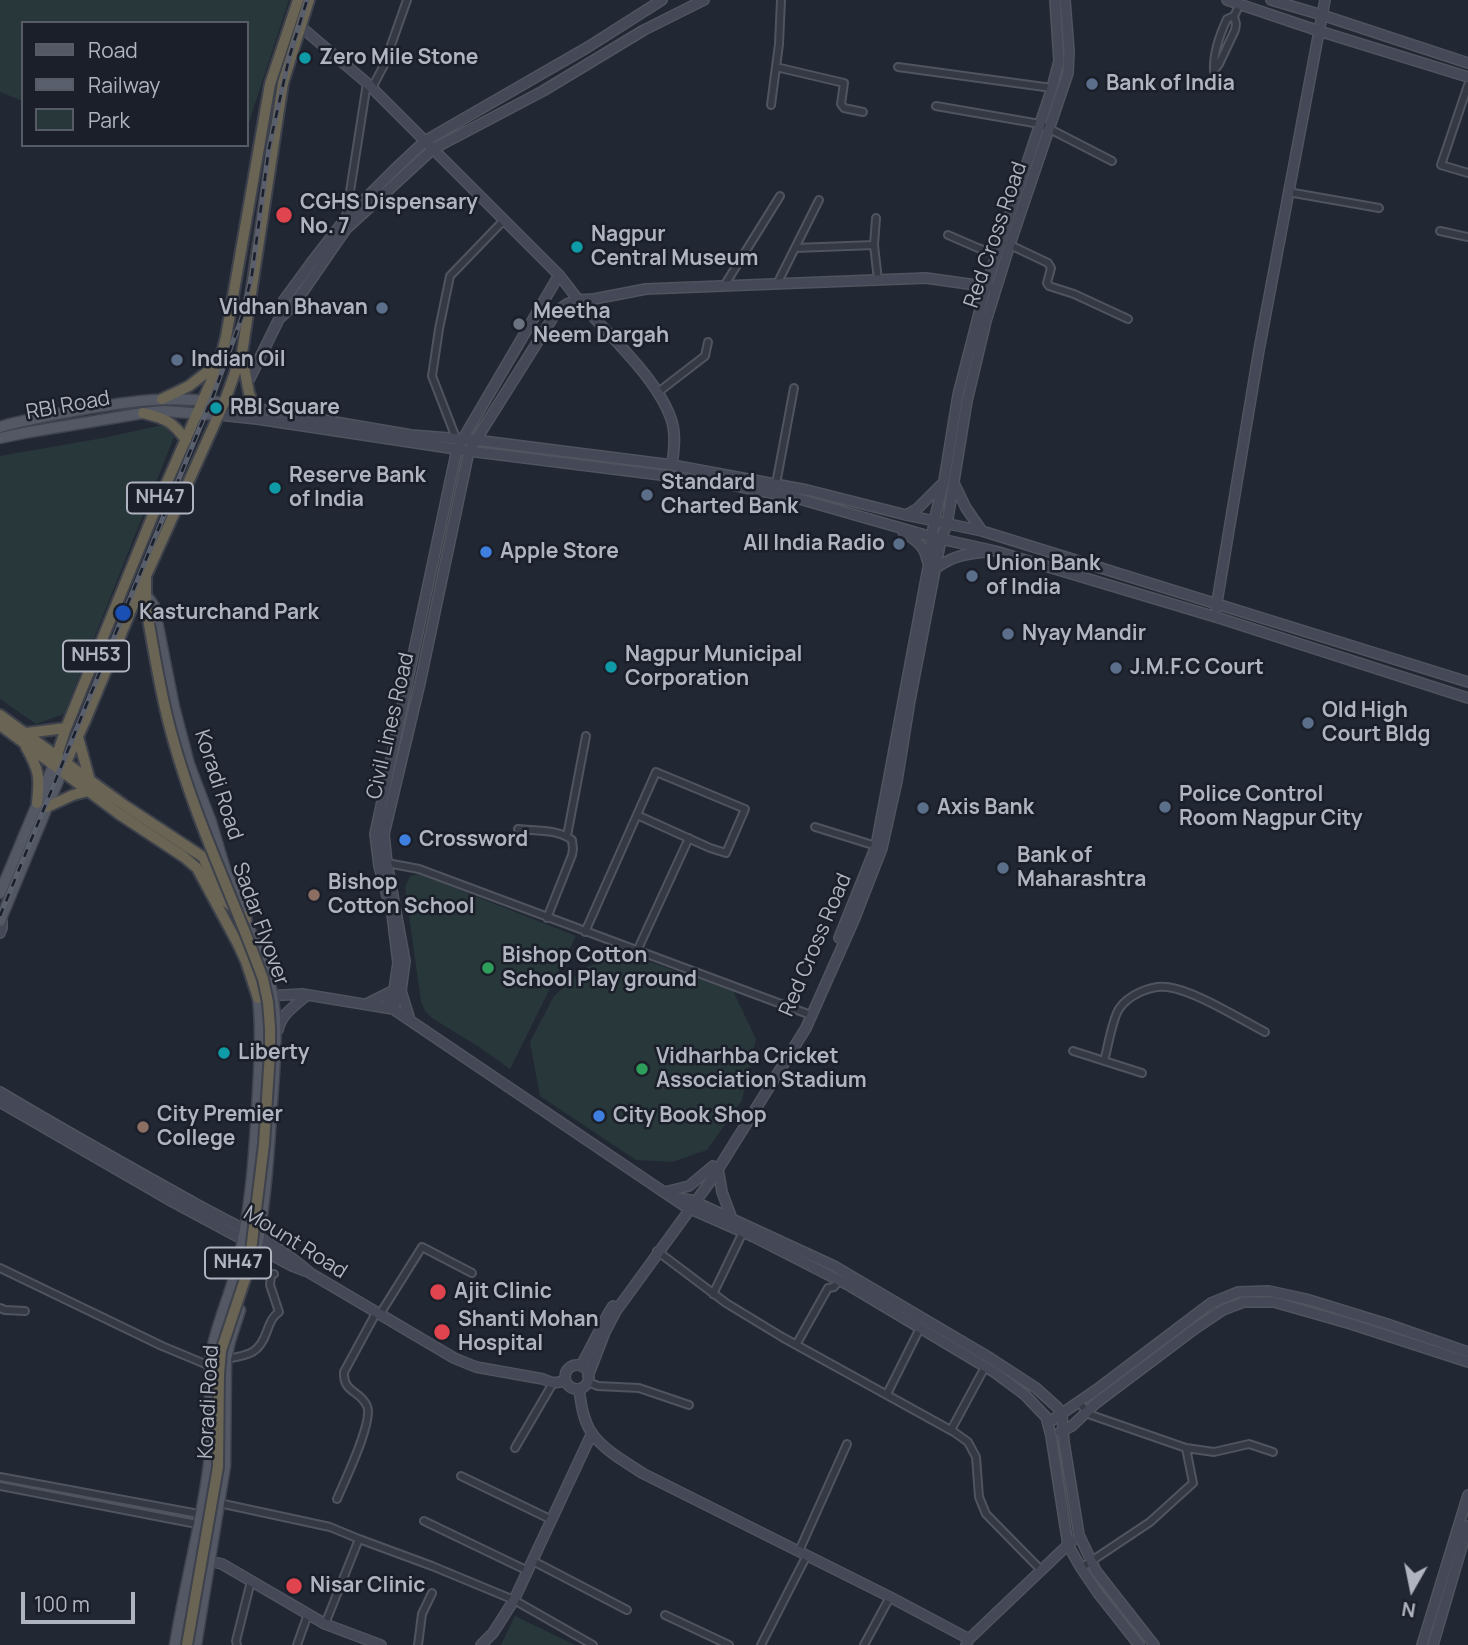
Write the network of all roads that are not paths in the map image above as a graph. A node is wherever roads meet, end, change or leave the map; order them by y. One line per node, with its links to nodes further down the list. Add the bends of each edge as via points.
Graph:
1 (298, 0): 60 (highway, via 270,84)
2 (309, 0): 15 (highway)
3 (407, 0): 22 (street, via 384,65)
4 (662, 0): 20 (street)
5 (704, 0): 24 (street)
6 (781, 0): 18 (street)
7 (1055, 0): 25 (street, Red Cross Road, via 1059,61)
8 (1065, 0): 30 (street, Red Cross Road, via 1068,73)
9 (1227, 0): 12 (street)
10 (1271, 0): 13 (street)
11 (1325, 0): 13 (street)
12 (1240, 4): 14 (street); 16 (street)
13 (1322, 15): 16 (street); 17 (street)
14 (1234, 16): 14 (street, via 1235,30 1214,71 1223,26)
15 (301, 27): 22 (street); 59 (highway, via 283,83)
16 (1319, 31): 21 (street); 35 (street)
17 (1468, 63)
18 (776, 67): 26 (street); 28 (street, via 844,83 841,104)
19 (898, 67): 25 (street)
20 (545, 72): 24 (street); 31 (street)
21 (1468, 76)
22 (370, 85): 31 (street); 39 (street)
23 (1468, 85): 34 (street, via 1441,165)
24 (551, 86): 32 (street)
25 (1052, 88): 29 (street, Red Cross Road)
26 (771, 104)
27 (936, 106): 29 (street)
28 (863, 112)
29 (1040, 124): 30 (street); 46 (street, Red Cross Road)
30 (1050, 129): 33 (street); 46 (street, Red Cross Road)
31 (425, 141): 32 (street); 39 (street)
32 (433, 149): 41 (street); 42 (street)
33 (1112, 161)
34 (1468, 173)
35 (1288, 192): 38 (street); 92 (street)
36 (780, 196): 54 (street)
37 (819, 200): 48 (street)
38 (1379, 208)
39 (346, 218): 42 (street); 56 (street, via 284,300)
40 (876, 218): 47 (street)
41 (503, 220): 50 (street); 73 (street, via 450,276 439,329 432,376)
42 (346, 229): 56 (street)
43 (1440, 230): 45 (street)
44 (948, 235): 49 (street)
45 (1468, 237)
46 (1005, 243): 49 (street, Red Cross Road); 57 (street, via 1048,263 1049,286)
47 (874, 245): 48 (street); 51 (street)
48 (795, 248): 53 (street)
49 (998, 260): 52 (street, Red Cross Road)
50 (559, 275): 55 (street); 73 (street)
51 (878, 280): 52 (street); 53 (street)
52 (993, 283): 79 (street, Red Cross Road, via 958,395)
53 (777, 284): 54 (street)
54 (724, 286): 55 (street, via 646,289)
55 (578, 300): 63 (street); 75 (street, Civil Lines Road, via 557,311)
56 (279, 319): 61 (street)
57 (1128, 319)
58 (708, 342): 63 (street, via 705,356)
59 (242, 353): 61 (highway); 66 (highway)
60 (220, 362): 64 (highway, via 189,386); 65 (highway)
61 (247, 384): 67 (highway)
62 (794, 388): 80 (street)
63 (657, 393): 78 (street, via 674,429)
64 (162, 398): 65 (main road); 71 (main road)
65 (204, 400): 66 (main road); 69 (highway, NH47)
66 (224, 403): 67 (street); 70 (highway, NH47)
67 (255, 409): 73 (street)
68 (143, 413): 69 (main road, RBI Road); 72 (main road, RBI Road); 74 (highway, via 174,424)
69 (197, 414): 70 (main road, RBI Road); 74 (highway, NH47)
70 (219, 415): 76 (street); 89 (highway, NH47)
71 (0, 427)
72 (0, 438)
73 (460, 439): 75 (street); 76 (street)
74 (186, 440): 90 (highway, NH47)
75 (475, 440): 77 (street, Civil Lines Road); 78 (street)
76 (457, 449): 77 (street); 122 (street, via 375,834 392,914)
77 (469, 451): 84 (street, via 717,482); 114 (street, Civil Lines Road, via 384,834)
78 (672, 465): 80 (street)
79 (949, 482): 81 (street); 82 (street, Red Cross Road); 83 (street, Red Cross Road); 85 (street)
80 (776, 484): 81 (street)
81 (906, 515): 82 (street)
82 (934, 521): 83 (street); 86 (street, Red Cross Road)
83 (947, 524): 85 (street); 86 (street, Red Cross Road)
84 (893, 525): 86 (street); 88 (street, via 916,540)
85 (982, 531): 92 (street)
86 (936, 538): 87 (street); 88 (street, Red Cross Road)
87 (995, 551): 88 (street, via 962,555); 93 (street)
88 (932, 568): 97 (street, Red Cross Road)
89 (144, 579): 91 (highway, NH53)
90 (125, 584): 91 (highway); 100 (highway, NH53)
91 (141, 597): 94 (highway, Sadar Flyover); 102 (highway, NH53); 118 (main road, Koradi Road / NH47, via 154,606 189,764)
92 (1216, 604): 93 (street); 95 (street)
93 (1214, 616): 96 (street)
94 (146, 626): 209 (highway, Sadar Flyover, bridge, via 160,717 202,846 258,980 265,1034 250,1226 242,1275 216,1351 215,1456); 210 (highway, Sadar Flyover, bridge, via 173,740 263,979 270,1028 264,1144 251,1251 221,1351 218,1467)
95 (1468, 682)
96 (1468, 698)
97 (907, 699): 112 (street, Red Cross Road); 137 (street, via 897,781 882,848 854,919 806,1028)
98 (0, 715): 103 (highway)
99 (0, 725): 103 (highway)
100 (66, 728): 103 (highway); 104 (highway)
101 (586, 736): 110 (street)
102 (78, 737): 104 (highway, NH53); 105 (highway)
103 (25, 739): 104 (highway); 106 (highway, via 38,772)
104 (60, 764): 105 (highway, NH47); 106 (main road)
105 (89, 786): 106 (highway); 113 (highway, NH47)
106 (42, 805): 115 (main road); 116 (main road)
107 (637, 815): 111 (street); 111 (street, via 656,772 745,809 726,853); 119 (street)
108 (815, 827): 112 (street)
109 (518, 829): 110 (street)
110 (567, 836): 117 (street, via 572,840 572,855)
111 (689, 838): 121 (street)
112 (876, 846): 128 (street, Red Cross Road)
113 (186, 852): 118 (highway, via 203,858 224,900); 125 (highway, NH47, via 246,961)
114 (387, 863): 117 (street, via 419,869); 122 (street, Civil Lines Road, via 405,961)
115 (0, 893)
116 (1, 918): 120 (street)
117 (547, 918): 119 (street)
118 (246, 919): 123 (main road, Koradi Road / NH47)
119 (585, 932): 121 (street)
120 (0, 933)
121 (637, 951): 128 (street)
122 (398, 991): 126 (street); 127 (street, Civil Lines Road); 129 (street)
123 (272, 995): 124 (street); 125 (street); 131 (main road, Koradi Road / NH47)
124 (307, 995): 126 (street); 131 (street, via 279,1022)
125 (258, 998): 142 (main road, NH47, via 258,1094)
126 (366, 1004): 127 (street)
127 (389, 1008): 129 (street)
128 (808, 1014): 137 (street, Red Cross Road)
129 (410, 1020): 138 (street)
130 (1265, 1032): 133 (street, via 1195,996 1166,987 1150,989 1125,1001 1118,1010)
131 (276, 1039): 143 (main road, Koradi Road / NH47)
132 (1073, 1051): 133 (street)
133 (1104, 1060): 134 (street)
134 (1142, 1073)
135 (0, 1092): 142 (street, Mount Road)
136 (0, 1102): 142 (street, via 173,1202)
137 (716, 1168): 138 (street); 139 (street, Red Cross Road); 140 (street)
138 (669, 1195): 139 (street)
139 (691, 1205): 140 (street); 141 (street); 144 (street, Red Cross Road)
140 (732, 1219): 169 (street, via 834,1266 945,1331 1036,1388)
141 (743, 1232): 148 (street); 149 (street)
142 (243, 1235): 143 (street, Mount Road); 158 (main road, NH47)
143 (258, 1242): 152 (street, Mount Road, via 295,1259); 156 (main road, Koradi Road / NH47)
144 (657, 1252): 149 (street); 159 (street, Red Cross Road, via 607,1314); 162 (street, via 616,1311)
145 (0, 1268): 158 (street)
146 (472, 1273): 152 (street, via 422,1247)
147 (274, 1274): 156 (street, via 270,1285 279,1312 272,1317 262,1346 245,1356)
148 (839, 1280): 153 (street); 154 (street, via 828,1288)
149 (713, 1294): 154 (street)
150 (0, 1308): 151 (street)
151 (25, 1311)
152 (378, 1314): 163 (street, Mount Road, via 465,1363); 183 (street, via 344,1372 347,1387 368,1407 369,1418)
153 (920, 1328): 160 (street); 165 (street)
154 (796, 1345): 165 (street)
155 (1468, 1352): 166 (street, via 1306,1299 1269,1291 1238,1292 1211,1303)
156 (226, 1359): 184 (main road, Koradi Road / NH47, via 226,1451)
157 (1468, 1362): 168 (street, via 1274,1303 1244,1302 1196,1328)
158 (210, 1366): 185 (main road, NH47, via 211,1450)
159 (581, 1366): 161 (street, via 570,1368); 162 (street)
160 (985, 1367): 170 (street, via 1025,1395); 171 (street)
161 (566, 1378): 163 (street, Mount Road); 164 (street, via 570,1387)
162 (588, 1379): 164 (street); 167 (street, via 598,1386 639,1388)
163 (548, 1381): 176 (street)
164 (579, 1389): 173 (street)
165 (887, 1394): 171 (street)
166 (1078, 1402): 168 (street); 169 (street)
167 (689, 1405)
168 (1087, 1411): 172 (street); 177 (street)
169 (1062, 1415): 170 (street); 172 (street)
170 (1048, 1423): 174 (street)
171 (951, 1430): 198 (street, via 968,1442 976,1457 979,1497 986,1514)
172 (1064, 1431): 174 (street); 190 (street)
173 (592, 1433): 186 (street); 193 (street, via 614,1455 644,1474)
174 (1051, 1436): 192 (street)
175 (847, 1444): 193 (street)
176 (515, 1448)
177 (1186, 1448): 178 (street, via 1214,1452 1249,1444); 195 (street, via 1193,1483 1150,1522)
178 (1273, 1452)
179 (461, 1476): 186 (street)
180 (0, 1477): 185 (street)
181 (0, 1486): 185 (street)
182 (1468, 1495): 223 (street)
183 (337, 1499)
184 (219, 1503): 188 (main road, Koradi Road / NH47); 191 (street, via 330,1527)
185 (200, 1519): 188 (street); 208 (main road, NH47)
186 (552, 1520): 196 (street)
187 (424, 1521): 196 (street)
188 (215, 1522): 194 (main road, Koradi Road / NH47)
189 (1468, 1526): 224 (street)
190 (1079, 1535): 192 (street); 195 (street)
191 (359, 1539): 202 (street); 206 (street)
192 (1068, 1545): 197 (street); 198 (street)
193 (803, 1553): 201 (street); 219 (street)
194 (209, 1561): 199 (street); 211 (main road, Koradi Road / NH47)
195 (1091, 1562): 197 (street); 222 (street)
196 (531, 1566): 202 (street); 203 (street)
197 (1081, 1568): 221 (street)
198 (1041, 1570): 207 (street)
199 (251, 1581): 204 (street); 212 (street)
200 (432, 1593): 215 (street, via 422,1614)
201 (890, 1597): 207 (street); 220 (street)
202 (514, 1600): 216 (street); 217 (street)
203 (627, 1610)
204 (308, 1614): 206 (street); 213 (street)
205 (665, 1615): 218 (street)
206 (325, 1624): 214 (street)
207 (968, 1642)
208 (176, 1645)
209 (182, 1645)
210 (187, 1645)
211 (196, 1645)
212 (237, 1645)
213 (297, 1645)
214 (381, 1645)
215 (418, 1645)
216 (481, 1645)
217 (593, 1645)
218 (729, 1645)
219 (761, 1645)
220 (864, 1645)
221 (1139, 1645)
222 (1154, 1645)
223 (1422, 1645)
224 (1433, 1645)

